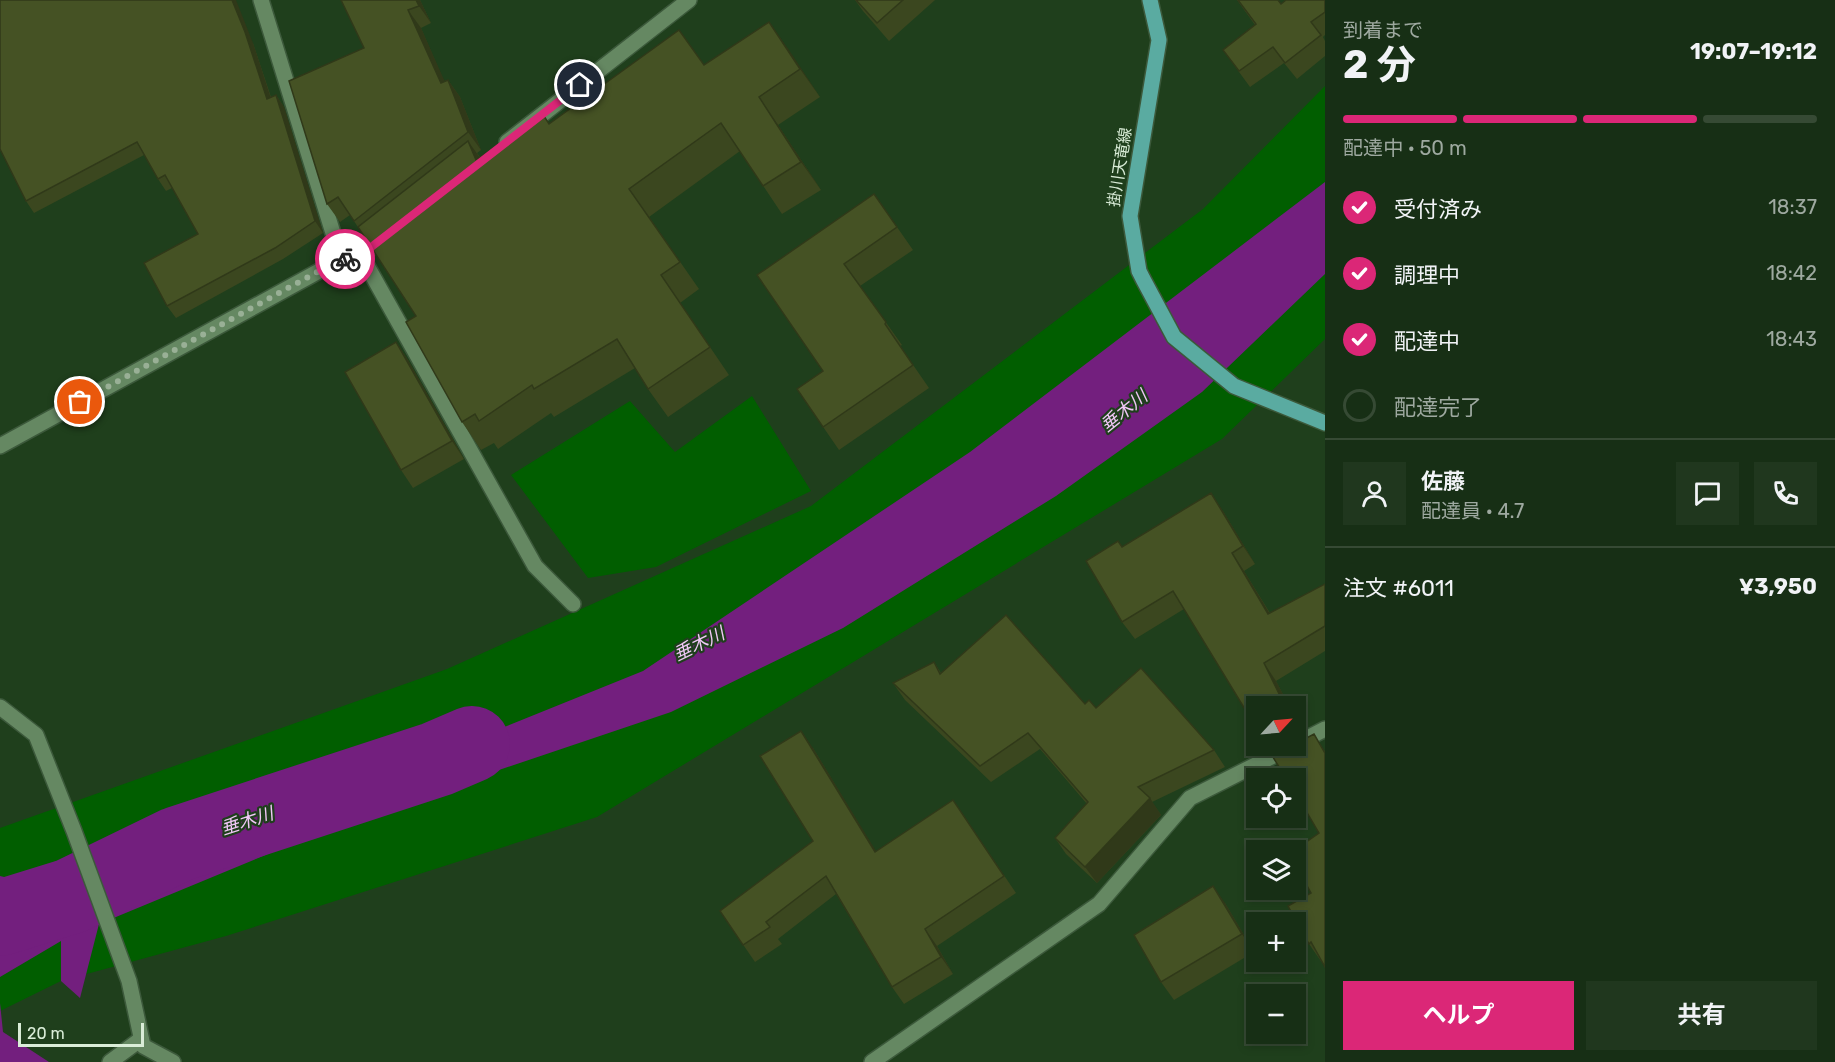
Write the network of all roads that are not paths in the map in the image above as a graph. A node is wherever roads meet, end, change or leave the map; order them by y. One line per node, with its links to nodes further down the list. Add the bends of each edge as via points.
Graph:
1 (261, 0): 7 (street)
2 (689, 0): 4 (street)
3 (1150, 0): 8 (main road, 掛川天竜線, via 1159,40 1130,216 1139,271 1174,336 1234,386)
4 (492, 153)
5 (398, 226): 6 (street)
6 (361, 255): 7 (street); 10 (street, via 535,566)
7 (341, 259): 9 (street)
8 (1325, 423)
9 (0, 446)
10 (573, 604)
11 (0, 707): 15 (street, via 36,735 129,981)
12 (1325, 729): 13 (street)
13 (1306, 739)
14 (1273, 756): 18 (street, via 1190,798 1099,904)
15 (141, 1039): 16 (street); 17 (street, via 143,1046)
16 (110, 1062)
17 (173, 1062)
18 (872, 1062)

